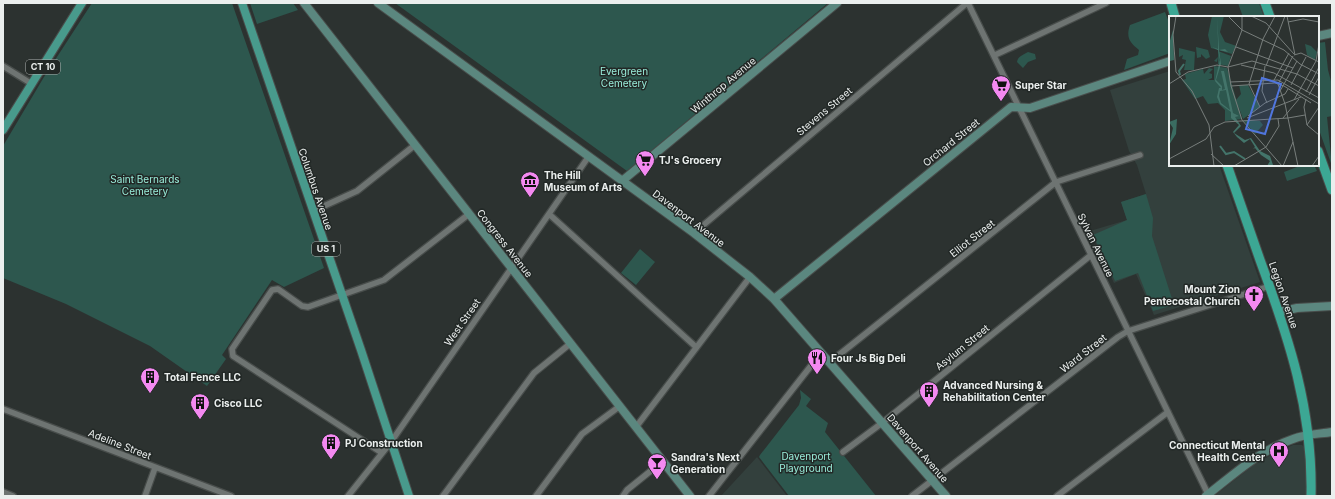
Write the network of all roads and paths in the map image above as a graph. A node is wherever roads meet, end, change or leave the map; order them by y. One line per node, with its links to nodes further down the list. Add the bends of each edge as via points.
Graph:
1 (82, 3): 17 (main road, CT 10)
2 (242, 3): 28 (main road, Columbus Avenue / US 1)
3 (304, 3): 20 (main road, Congress Avenue)
4 (378, 3): 23 (main road, Davenport Avenue)
5 (837, 3): 25 (main road, Winthrop Avenue)
6 (968, 3): 14 (street, Sylvan Avenue); 31 (street, Stevens Street)
7 (1106, 3): 14 (street)
8 (1170, 3): 10 (highway)
9 (1265, 3): 11 (highway)
10 (1175, 16)
11 (1270, 16)
12 (1332, 33): 13 (main road)
13 (1319, 36)
14 (995, 56): 18 (street, Sylvan Avenue)
15 (1169, 62): 18 (main road, Orchard Street, via 1030,108)
16 (3, 66): 17 (street)
17 (32, 84): 19 (main road, CT 10)
18 (1021, 108): 26 (street, Sylvan Avenue); 37 (main road, Orchard Street, via 1011,107)
19 (3, 130)
20 (415, 145): 28 (street, via 357,191); 29 (main road, Congress Avenue)
21 (1319, 154): 27 (highway)
22 (1140, 155): 26 (street, Elliot Street)
23 (588, 156): 25 (main road, Davenport Avenue); 30 (street, West Street)
24 (1227, 166): 35 (highway, Legion Avenue)
25 (622, 181): 31 (main road, Davenport Avenue)
26 (1056, 182): 32 (street, Sylvan Avenue); 44 (street, Elliot Street)
27 (1332, 190)
28 (313, 211): 36 (main road, Columbus Avenue / US 1)
29 (469, 214): 33 (main road, Congress Avenue); 36 (street, via 384,280)
30 (549, 214): 33 (street, West Street); 42 (street)
31 (694, 233): 34 (main road, Davenport Avenue)
32 (1091, 255): 40 (street, Sylvan Avenue); 48 (street, Asylum Street)
33 (511, 268): 41 (main road, Congress Avenue); 52 (street, West Street)
34 (750, 277): 37 (main road, Davenport Avenue); 42 (street)
35 (1270, 286): 39 (highway, Legion Avenue); 40 (street, Ward Street)
36 (342, 295): 52 (main road, Columbus Avenue / US 1); 54 (street, via 308,307 302,306 278,288 272,290 232,349 232,353)
37 (774, 299): 43 (main road, Davenport Avenue)
38 (1332, 306): 39 (main road)
39 (1279, 312): 51 (highway, Legion Avenue, via 1303,398)
40 (1128, 331): 47 (street, Sylvan Avenue); 57 (street, Ward Street)
41 (571, 343): 45 (main road, Congress Avenue); 65 (street, via 534,373)
42 (696, 347): 49 (street)
43 (821, 353): 44 (main road, Davenport Avenue); 69 (street)
44 (830, 362): 48 (main road, Davenport Avenue)
45 (620, 406): 49 (main road, Congress Avenue); 66 (street, via 582,434)
46 (3, 409): 56 (street, Adeline Street)
47 (1168, 412): 59 (street, Sylvan Avenue); 72 (street)
48 (882, 422): 53 (street, Asylum Street); 57 (main road, Davenport Avenue)
49 (636, 427): 55 (main road, Congress Avenue)
50 (1332, 432): 51 (main road)
51 (1307, 436): 59 (main road, via 1294,438 1262,454); 73 (highway, Legion Avenue)
52 (391, 442): 54 (street, West Street); 64 (main road, Columbus Avenue / US 1)
53 (843, 452)
54 (382, 453): 63 (street, West Street)
55 (663, 461): 67 (street); 68 (main road, Congress Avenue)
56 (155, 468): 61 (street); 62 (street, Adeline Street)
57 (932, 480): 70 (street, Ward Street); 71 (main road, Davenport Avenue)
58 (3, 492): 60 (street)
59 (1207, 495)
60 (13, 496)
61 (144, 496)
62 (231, 496)
63 (348, 496)
64 (410, 496)
65 (443, 496)
66 (536, 496)
67 (623, 496)
68 (690, 496)
69 (709, 496)
70 (912, 496)
71 (946, 496)
72 (1057, 496)
73 (1311, 496)

